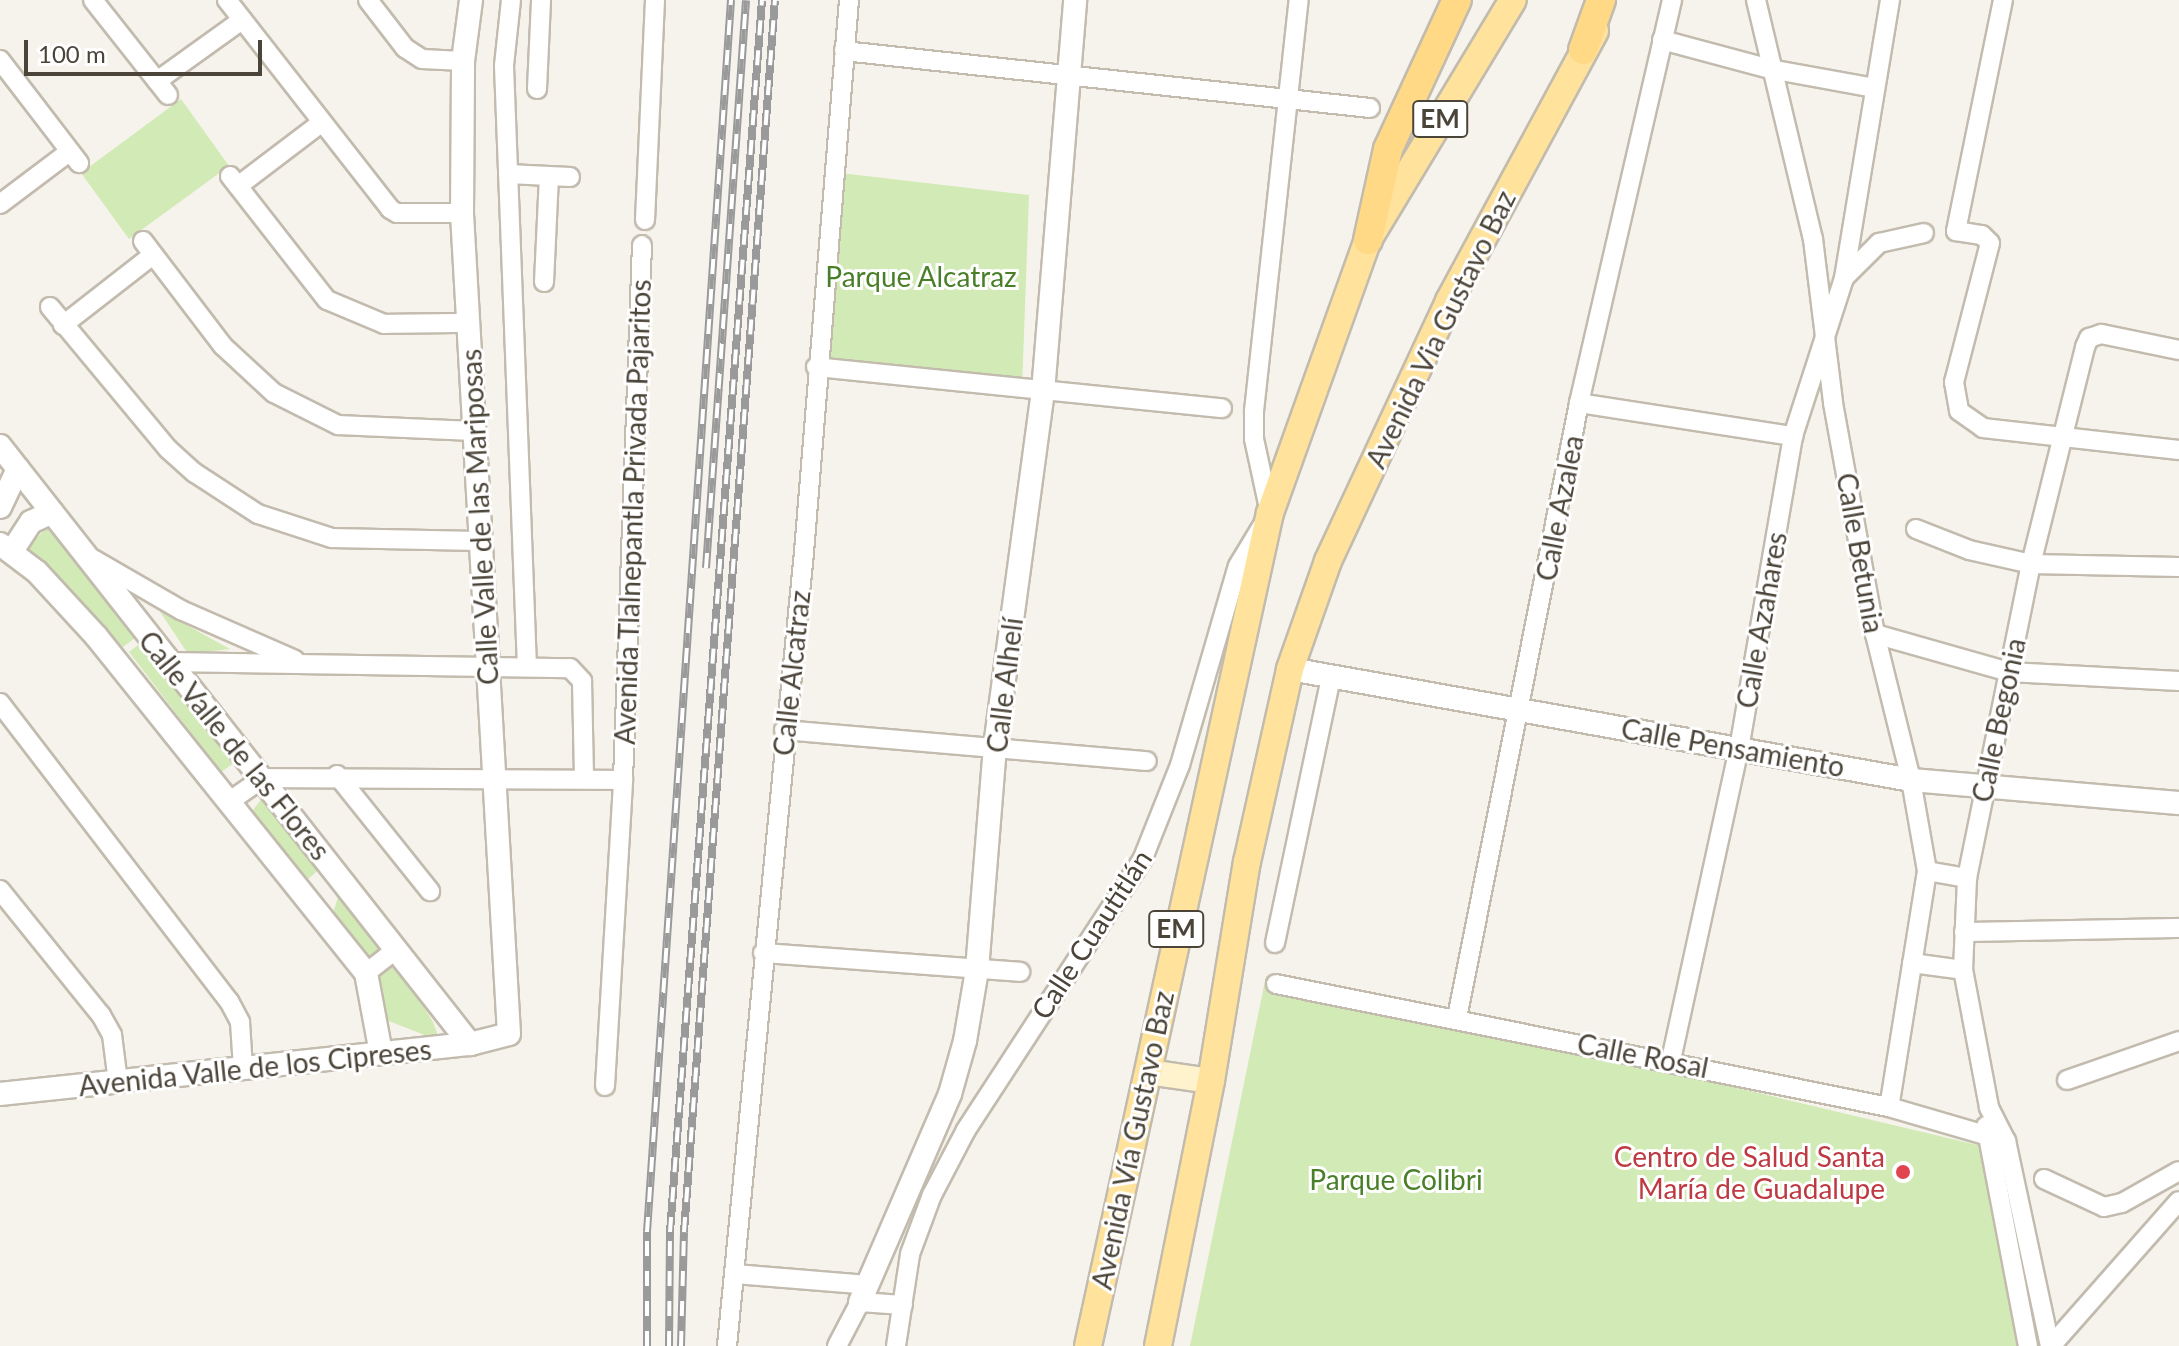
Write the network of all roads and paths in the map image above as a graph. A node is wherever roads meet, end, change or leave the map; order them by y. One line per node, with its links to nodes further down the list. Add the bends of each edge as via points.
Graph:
1 (93, 0): 19 (street, via 163,88)
2 (227, 0): 19 (street)
3 (368, 0): 24 (street, via 405,48 422,59)
4 (471, 0): 24 (street, Calle Valle de las Mariposas)
5 (655, 0): 37 (street)
6 (849, 0): 22 (street, Calle Alcatraz)
7 (1075, 0): 26 (street, Calle Alhelí)
8 (1299, 0): 29 (street)
9 (1457, 0): 39 (highway, via 1388,149)
10 (1513, 0): 39 (main road, EM)
11 (1601, 0): 21 (highway)
12 (1613, 0): 21 (main road, Avenida Via Gustavo Baz / EM)
13 (1672, 0): 20 (street, Calle Azalea)
14 (1756, 0): 25 (street, Calle Betunia)
15 (1890, 0): 27 (street, Calle Azahares)
16 (2003, 0): 54 (street, via 1956,231 1982,235 1990,243 1954,382 1959,411 1983,428)
17 (510, 5): 18 (street); 32 (street, Calle Valle de las Mariposas, via 504,66)
18 (540, 6): 28 (street)
19 (242, 20): 31 (street)
20 (1662, 40): 25 (street); 50 (street, Calle Azalea)
21 (1583, 50): 72 (main road, Avenida Via Gustavo Baz / EM, via 1449,301 1328,561)
22 (844, 51): 26 (street); 48 (street, Calle Alcatraz)
23 (0, 60): 35 (street, via 74,158)
24 (463, 61): 36 (street, Calle Valle de las Mariposas)
25 (1770, 69): 27 (street); 46 (street, Calle Betunia, via 1813,239)
26 (1065, 77): 29 (street); 49 (street, Calle Alhelí)
27 (1875, 88): 41 (street, Calle Azahares)
28 (537, 89)
29 (1289, 99): 30 (street); 60 (street, via 1254,411 1254,439)
30 (1370, 108)
31 (321, 123): 36 (street, via 390,209); 44 (street, via 234,181 327,300 384,324)
32 (508, 174): 33 (street); 71 (street, Calle Valle de las Mariposas)
33 (549, 177): 34 (street); 42 (street)
34 (570, 177)
35 (0, 204)
36 (462, 213): 44 (street, Calle Valle de las Mariposas)
37 (645, 220)
38 (1924, 233): 41 (street, Calle Azahares, via 1868,249)
39 (1368, 240): 60 (main road, EM)
40 (642, 245): 86 (street, Avenida Tlalnepantla Privada Pajaritos)
41 (1844, 278): 46 (street, Calle Azahares)
42 (544, 282)
43 (50, 307): 45 (street)
44 (468, 323): 52 (street, Calle Valle de las Mariposas)
45 (63, 325): 52 (street, via 148,248 247,372 304,410 338,425 377,430); 62 (street, via 168,449 258,514 332,538)
46 (1824, 332): 53 (street, Calle Azahares); 67 (street, Calle Betunia)
47 (2179, 350): 54 (street, Calle Begonia, via 2101,334 2089,338)
48 (816, 367): 49 (street); 78 (street, Calle Alcatraz)
49 (1043, 392): 51 (street); 79 (street, Calle Alhelí)
50 (1579, 403): 53 (street); 77 (street, Calle Azalea)
51 (1222, 408)
52 (473, 431): 62 (street, Calle Valle de las Mariposas)
53 (1793, 436): 80 (street, Calle Azahares)
54 (2064, 437): 56 (street); 65 (street, Calle Begonia)
55 (0, 446): 57 (street, Calle Valle de las Flores)
56 (2179, 450)
57 (18, 469): 58 (street); 59 (street, Calle Valle de las Flores)
58 (0, 507)
59 (52, 512): 63 (street, via 31,522); 64 (street, Calle Valle de las Flores)
60 (1270, 513): 113 (main road, Avenida Vía Gustavo Baz / EM); 128 (street, Calle Cuautitlán, via 1238,566 1162,818 1143,858 966,1130 932,1195 910,1254)
61 (1916, 529): 65 (street, via 1969,550)
62 (478, 541): 70 (street, Calle Valle de las Mariposas)
63 (6, 548): 89 (street, Calle Valle de las Flores, via 59,594)
64 (87, 556): 68 (street, Calle Valle de las Flores); 69 (street, via 181,610)
65 (2031, 564): 66 (street); 73 (street, Calle Begonia)
66 (2179, 567)
67 (1875, 634): 73 (street); 87 (street, Calle Betunia)
68 (168, 662): 69 (street); 83 (street, Calle Valle de las Flores)
69 (304, 663): 70 (street)
70 (487, 667): 71 (street); 84 (street, Calle Valle de las Mariposas)
71 (527, 667): 85 (street, via 580,673)
72 (1290, 669): 74 (street, Calle Pensamiento); 115 (main road, EM, via 1247,862)
73 (2009, 672): 75 (street); 88 (street, Calle Begonia)
74 (1331, 678): 77 (street, Calle Pensamiento); 97 (street)
75 (2179, 681)
76 (0, 703): 112 (street, via 229,1001 240,1022)
77 (1521, 708): 80 (street, Calle Pensamiento); 106 (street, Calle Azalea)
78 (784, 730): 79 (street); 99 (street, Calle Alcatraz)
79 (995, 746): 81 (street); 101 (street, Calle Alhelí)
80 (1739, 749): 87 (street, Calle Pensamiento); 111 (street, Calle Azahares)
81 (1147, 761)
82 (337, 775): 83 (street); 84 (street); 94 (street)
83 (263, 778): 89 (street); 98 (street, Calle Valle de las Flores)
84 (496, 778): 85 (street); 107 (street, Calle Valle de las Mariposas)
85 (584, 778): 86 (street)
86 (623, 780): 117 (street, Avenida Tlalnepantla Privada Pajaritos)
87 (1911, 780): 88 (street, Calle Pensamiento); 91 (street, Calle Betunia)
88 (1981, 789): 90 (street, Calle Pensamiento); 92 (street, Calle Begonia)
89 (230, 801): 104 (street, Calle Valle de las Flores)
90 (2179, 803)
91 (1927, 871): 92 (street); 100 (street, Calle Betunia)
92 (1967, 878): 96 (street, Calle Begonia)
93 (0, 890): 116 (street, via 101,1015 112,1035)
94 (430, 891)
95 (2179, 928): 96 (street)
96 (1964, 932): 102 (street, Calle Begonia)
97 (1275, 943)
98 (397, 949): 104 (street); 109 (street, Calle Valle de las Flores)
99 (763, 953): 101 (street); 126 (street, Calle Alcatraz)
100 (1912, 963): 102 (street); 119 (street, Calle Betunia)
101 (977, 970): 103 (street); 127 (street, Calle Alhelí, via 950,1094)
102 (1963, 970): 120 (street, Calle Begonia)
103 (1020, 972)
104 (366, 973): 110 (street, Calle Valle de las Flores)
105 (1276, 984): 106 (street, Calle Rosal)
106 (1457, 1018): 111 (street, Calle Rosal)
107 (509, 1034): 109 (street, Avenida Valle de los Cipreses)
108 (2179, 1041): 114 (street)
109 (470, 1044): 110 (street, Avenida Valle de los Cipreses)
110 (381, 1053): 112 (street, Avenida Valle de los Cipreses)
111 (1671, 1060): 119 (street, Calle Rosal)
112 (243, 1068): 116 (street, Avenida Valle de los Cipreses)
113 (1148, 1072): 115 (main road); 132 (main road, Avenida Vía Gustavo Baz / EM)
114 (2067, 1080)
115 (1211, 1081): 133 (main road, EM)
116 (118, 1082): 118 (street, Avenida Valle de los Cipreses)
117 (605, 1086)
118 (0, 1094)
119 (1889, 1107): 121 (street, Calle Rosal)
120 (1989, 1107): 121 (street); 122 (street)
121 (1984, 1136): 122 (street, Calle Rosal); 134 (street)
122 (2006, 1141): 135 (street)
123 (2179, 1171): 124 (street, via 2122,1203 2104,1207)
124 (2044, 1179)
125 (2179, 1201): 135 (street)
126 (735, 1274): 127 (street); 129 (street, Calle Alcatraz)
127 (864, 1293): 128 (street); 130 (street, Calle Alhelí)
128 (903, 1305): 131 (street, Calle Cuautitlán)
129 (727, 1346)
130 (837, 1346)
131 (896, 1346)
132 (1088, 1346)
133 (1158, 1346)
134 (2028, 1346)
135 (2051, 1346)

